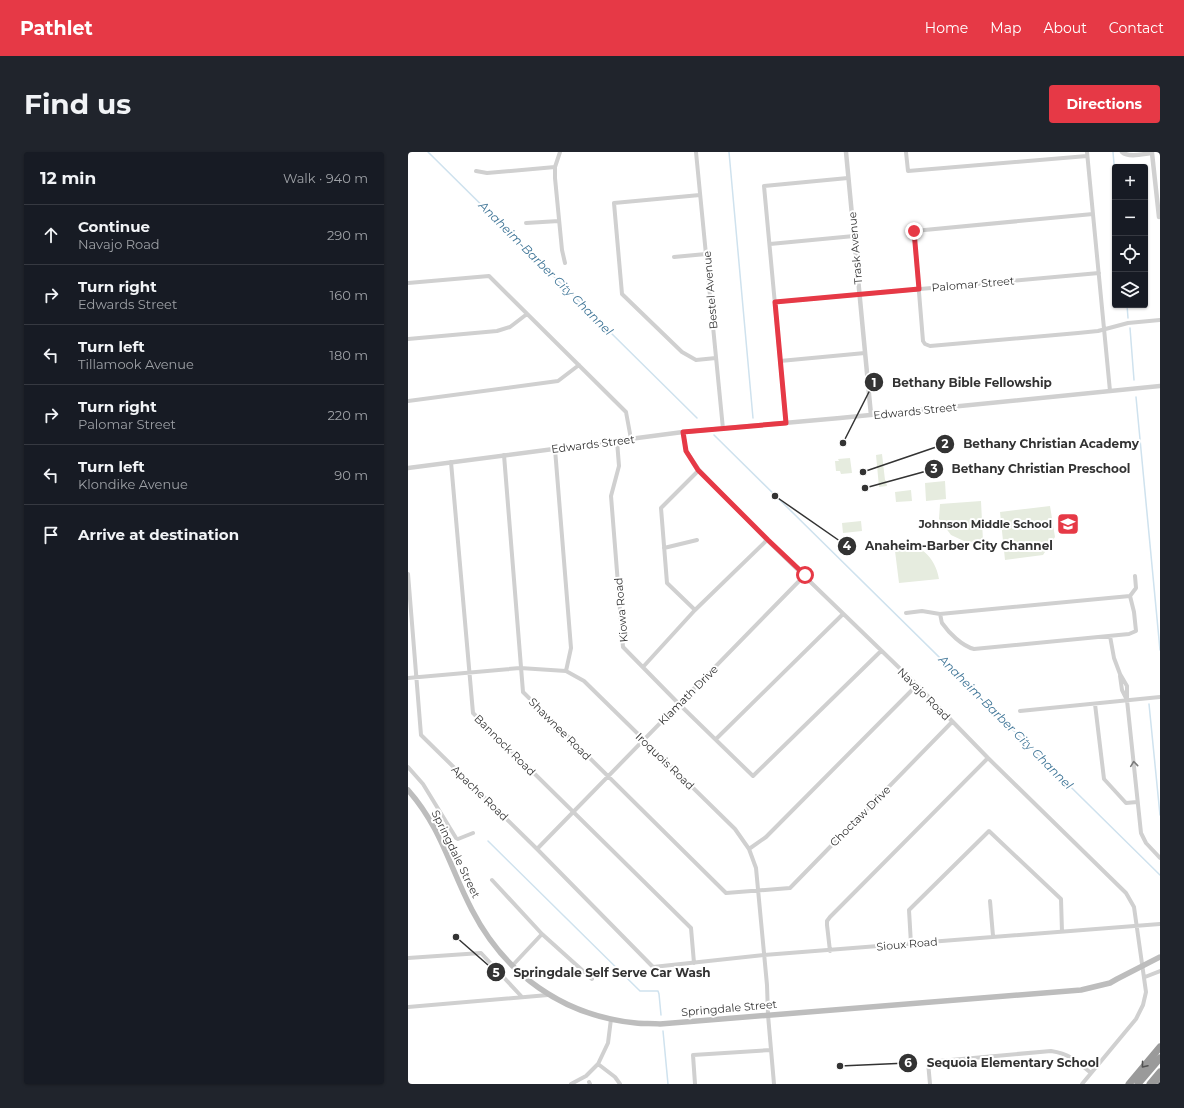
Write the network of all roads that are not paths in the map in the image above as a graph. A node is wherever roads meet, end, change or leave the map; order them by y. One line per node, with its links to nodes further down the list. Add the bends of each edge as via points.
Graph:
1 (560, 152): 7 (street)
2 (696, 152): 10 (street, Bestel Avenue)
3 (846, 152): 9 (street, Trask Avenue)
4 (906, 152): 6 (street, via 908,171)
5 (1122, 152): 12 (street, via 1125,155 1152,153)
6 (1087, 154): 11 (street)
7 (555, 167): 8 (street, via 487,173); 13 (street)
8 (476, 171)
9 (848, 178): 15 (street, Trask Avenue); 16 (street, via 764,186)
10 (700, 195): 17 (street, Bestel Avenue); 30 (street, via 614,203 622,294 682,352 696,360)
11 (1093, 214): 20 (street); 22 (street, via 914,231)
12 (1159, 217)
13 (559, 220): 14 (street); 19 (street)
14 (526, 223)
15 (854, 236): 16 (street); 23 (street, Trask Avenue)
16 (770, 244): 24 (street)
17 (706, 254): 18 (street); 30 (street, Bestel Avenue)
18 (674, 257)
19 (565, 263)
20 (1098, 273): 22 (street, Palomar Street); 27 (street)
21 (408, 283): 25 (street, via 489,276)
22 (919, 289): 23 (street, Palomar Street); 27 (street, via 923,342 930,346)
23 (860, 294): 24 (street, Palomar Street); 29 (street, Trask Avenue)
24 (775, 302): 31 (street)
25 (527, 314): 28 (street, via 504,330); 32 (street)
26 (1160, 320): 27 (street)
27 (1104, 329): 34 (street)
28 (408, 339)
29 (865, 353): 31 (street); 36 (street, Trask Avenue)
30 (716, 358): 38 (street, Bestel Avenue)
31 (780, 361): 37 (street)
32 (579, 365): 35 (street, via 558,381); 40 (street, via 626,412)
33 (1160, 386): 34 (street, Edwards Street)
34 (1110, 391): 36 (street, Edwards Street)
35 (408, 401)
36 (871, 415): 37 (street, Edwards Street)
37 (786, 423): 38 (street, Edwards Street)
38 (723, 429): 39 (street, Edwards Street)
39 (683, 432): 40 (street, Edwards Street); 46 (street, Navajo Road, via 686,451)
40 (631, 439): 41 (street, Edwards Street)
41 (617, 441): 42 (street, Edwards Street); 61 (street, Kiowa Road, via 619,466 611,496 623,647)
42 (554, 449): 43 (street, Edwards Street); 63 (street, via 571,648)
43 (504, 455): 44 (street, Edwards Street); 62 (street, Shawnee Road)
44 (451, 462): 45 (street, Edwards Street); 64 (street, Bannock Road)
45 (408, 468)
46 (698, 470): 48 (street, Navajo Road); 49 (street, via 661,508)
47 (697, 540): 49 (street)
48 (768, 540): 50 (street, Navajo Road); 54 (street)
49 (664, 548): 54 (street, via 667,582)
50 (805, 575): 56 (street, Navajo Road); 70 (street, Klamath Drive)
51 (408, 576): 58 (street, Apache Road)
52 (1135, 576): 53 (street, via 1136,588)
53 (1130, 596): 57 (street); 59 (street, via 1136,631)
54 (695, 610): 61 (street)
55 (906, 613): 57 (street)
56 (843, 614): 60 (street, Navajo Road); 74 (street)
57 (940, 614): 59 (street, via 941,622 952,634 963,645 974,649)
58 (410, 627): 65 (street, Apache Road)
59 (1110, 636): 69 (street, via 1114,658 1127,686)
60 (881, 651): 67 (street, Navajo Road); 74 (street, Kiowa Road, via 753,776)
61 (643, 667): 70 (street, Kiowa Road)
62 (520, 668): 63 (street); 64 (street); 78 (street, Shawnee Road, via 523,692)
63 (566, 672): 75 (street, Iroquois Road, via 584,681)
64 (469, 673): 65 (street); 81 (street, Bannock Road, via 473,713)
65 (417, 677): 66 (street); 83 (street, Apache Road, via 421,735)
66 (408, 678)
67 (917, 685): 73 (street, Navajo Road); 84 (street, via 766,837)
68 (1160, 696): 69 (street)
69 (1127, 700): 71 (street); 80 (street, one-way to 69)
70 (679, 704): 74 (street, Kiowa Road); 75 (street, Klamath Drive)
71 (1095, 704): 72 (street); 80 (street, via 1104,779 1126,803)
72 (1020, 711)
73 (952, 722): 76 (street, Navajo Road); 87 (street, Choctaw Drive, via 790,888)
74 (716, 739)
75 (643, 740): 78 (street, Klamath Drive); 84 (street, Iroquois Road, via 735,829)
76 (988, 758): 90 (street, Navajo Road, via 1126,893 1134,907); 95 (street, via 830,917 827,925)
77 (408, 767): 82 (street, via 423,784 456,838)
78 (608, 776): 81 (street, Klamath Drive); 87 (street, Shawnee Road, via 726,893)
79 (408, 790): 100 (main road, Springdale Street, via 436,831 474,914 488,937)
80 (1138, 802): 85 (street, via 1141,833 1146,843)
81 (572, 812): 83 (street, Klamath Drive); 99 (street, Bannock Road, via 691,928)
82 (473, 833)
83 (537, 849): 102 (street, Apache Road)
84 (748, 849): 87 (street, Iroquois Road, via 756,868)
85 (1160, 858)
86 (492, 880): 92 (street)
87 (758, 890): 96 (street, Iroquois Road)
88 (990, 901): 93 (street)
89 (1160, 924): 90 (street, Sioux Road)
90 (1137, 926): 91 (street, Sioux Road); 101 (street, Navajo Road)
91 (1062, 932): 93 (street, Sioux Road); 94 (street, via 1061,900 989,831 909,910)
92 (542, 934): 100 (street); 105 (street)
93 (993, 936): 94 (street, Sioux Road)
94 (910, 944): 95 (street, Sioux Road)
95 (830, 951): 96 (street, Sioux Road)
96 (764, 955): 99 (street, Sioux Road); 109 (street, Iroquois Road)
97 (1160, 956): 101 (main road, Springdale Street)
98 (408, 958): 107 (street, via 481,952)
99 (694, 963): 102 (street, Sioux Road)
100 (512, 966): 106 (main road, Springdale Street)
101 (1142, 966): 104 (street, Navajo Road); 109 (main road, Springdale Street, via 1110,982 1081,990)
102 (654, 967)
103 (1160, 971): 104 (street)
104 (1144, 977): 116 (street, Navajo Road, via 1146,992 1136,1019)
105 (592, 979)
106 (548, 995): 107 (street); 110 (main road, Springdale Street, via 589,1013)
107 (522, 997): 108 (street)
108 (408, 1007)
109 (768, 1015): 110 (main road, Springdale Street, via 660,1024); 112 (street, Iroquois Road)
110 (612, 1019): 114 (street, via 608,1043)
111 (1160, 1047): 124 (highway, one-way to 124)
112 (771, 1050): 120 (street, via 693,1055); 121 (street, Iroquois Road)
113 (1160, 1058): 125 (highway)
114 (598, 1064): 118 (street, via 586,1076); 119 (street)
115 (1160, 1072): 126 (highway)
116 (1091, 1073): 122 (street, via 1071,1057 1051,1050 928,1062); 123 (street, Navajo Road)
117 (1160, 1081): 127 (highway)
118 (571, 1084)
119 (620, 1084)
120 (695, 1084)
121 (774, 1084)
122 (930, 1084)
123 (1082, 1084)
124 (1129, 1084)
125 (1138, 1084)
126 (1150, 1084)
127 (1157, 1084)

